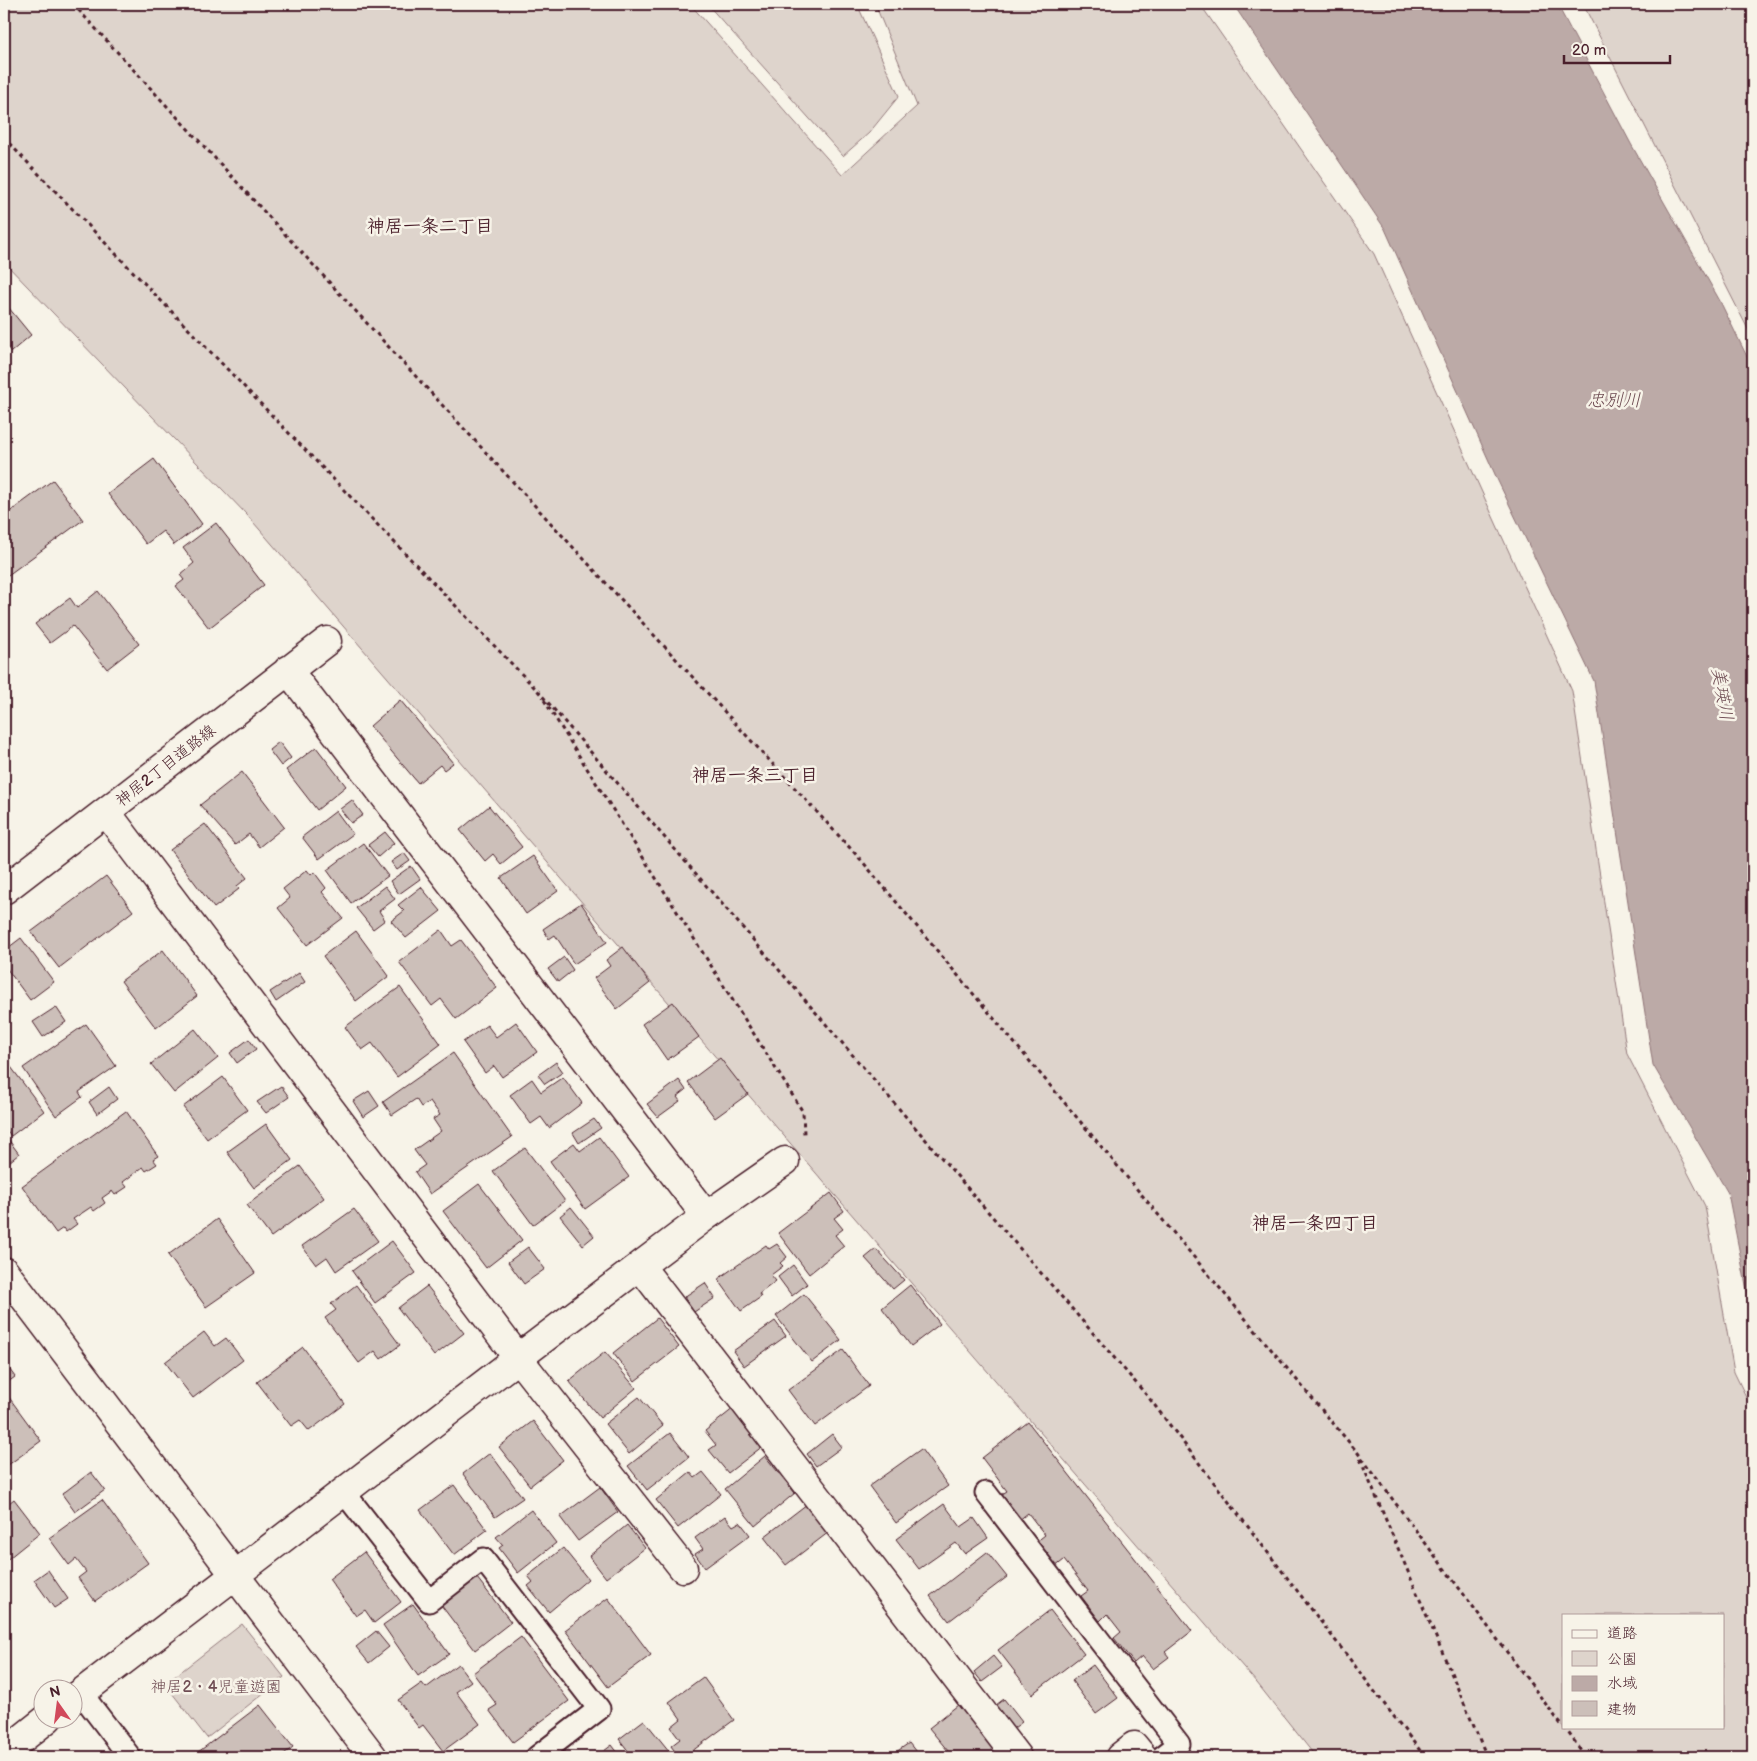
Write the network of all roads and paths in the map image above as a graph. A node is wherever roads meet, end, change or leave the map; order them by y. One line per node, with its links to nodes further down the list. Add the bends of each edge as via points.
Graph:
1 (73, 4): 13 (path, via 862,861)
2 (4, 138): 5 (path)
3 (327, 641): 4 (street, 神居2丁目道路線)
4 (288, 670): 6 (street, 神居2丁目道路線); 9 (street)
5 (538, 691): 8 (path, via 803,1112 804,1138); 29 (path, via 1149,1398)
6 (107, 813): 7 (street, 神居2丁目道路線); 12 (street)
7 (4, 890)
8 (785, 1161): 9 (street)
9 (706, 1216): 10 (street)
10 (640, 1266): 12 (street); 27 (street)
11 (4, 1271): 17 (street)
12 (518, 1358): 14 (street); 16 (street)
13 (1358, 1453): 20 (path); 30 (path)
14 (343, 1491): 17 (street); 26 (lane, via 429,1601 483,1560 599,1710)
15 (986, 1492): 28 (lane, via 1179,1744)
16 (683, 1568)
17 (235, 1574): 18 (street); 25 (street)
18 (82, 1692)
19 (82, 1702): 24 (lane)
20 (1562, 1724)
21 (35, 1728): 23 (street)
22 (1565, 1728): 31 (path)
23 (4, 1753)
24 (130, 1757)
25 (373, 1757)
26 (537, 1757)
27 (1017, 1757)
28 (1162, 1757)
29 (1425, 1757)
30 (1488, 1757)
31 (1586, 1757)

